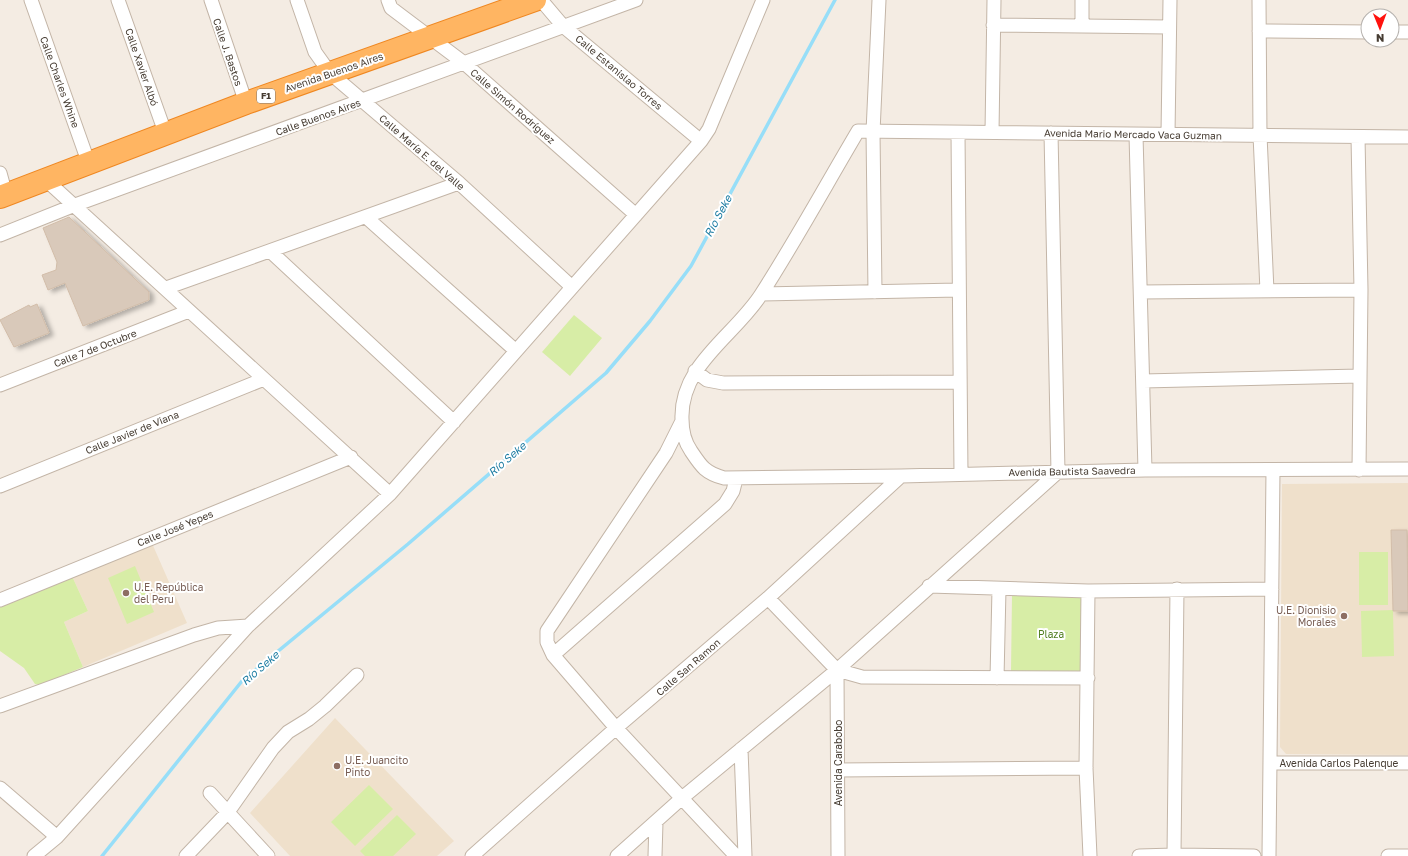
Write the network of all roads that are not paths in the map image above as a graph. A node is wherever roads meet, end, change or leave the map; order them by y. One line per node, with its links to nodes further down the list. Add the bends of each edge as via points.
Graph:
1 (31, 0): 37 (street, Calle Charles Whine)
2 (118, 0): 31 (street, Calle Xavier Albó)
3 (211, 0): 25 (street, Calle J. Bastos)
4 (297, 0): 23 (street, Calle María E. del Valle, via 315,52)
5 (388, 0): 21 (street, Calle Simón Rodríguez, via 391,8)
6 (535, 0): 21 (highway, Avenida Buenos Aires / F1)
7 (541, 0): 16 (street, Calle Estanislao Torres)
8 (636, 0): 16 (street, Calle Buenos Aires)
9 (763, 0): 36 (street, via 709,129)
10 (879, 0): 26 (street)
11 (994, 0): 15 (street)
12 (1082, 0): 17 (street)
13 (1170, 0): 18 (street)
14 (1259, 0): 19 (street)
15 (993, 25): 17 (street); 27 (street)
16 (563, 26): 22 (street, Calle Buenos Aires); 36 (street, Calle Estanislao Torres)
17 (1082, 26): 18 (street)
18 (1169, 27): 30 (street)
19 (1259, 30): 20 (street); 33 (street)
20 (1360, 32)
21 (432, 38): 22 (street, Calle Simón Rodríguez); 23 (highway, Avenida Buenos Aires / F1)
22 (464, 63): 24 (street, Calle Buenos Aires); 43 (street, Calle Simón Rodríguez)
23 (330, 73): 24 (street, Calle María E. del Valle); 25 (highway, Avenida Buenos Aires / F1)
24 (363, 100): 40 (street, Calle María E. del Valle); 42 (street, Calle Buenos Aires)
25 (246, 103): 31 (highway, Avenida Buenos Aires / F1)
26 (874, 132): 28 (street, Avenida Mario Mercado Vaca Guzman); 52 (street); 54 (street, Avenida Mario Mercado Vaca Guzman, via 858,131)
27 (992, 132): 28 (street, Avenida Mario Mercado Vaca Guzman); 29 (street, Avenida Mario Mercado Vaca Guzman)
28 (958, 133): 49 (street)
29 (1051, 133): 32 (street, Avenida Mario Mercado Vaca Guzman); 70 (street)
30 (1168, 134): 32 (street, Avenida Mario Mercado Vaca Guzman); 33 (street, Avenida Mario Mercado Vaca Guzman)
31 (166, 135): 37 (highway, Avenida Buenos Aires / F1)
32 (1136, 135): 53 (street)
33 (1260, 135): 34 (street, Avenida Mario Mercado Vaca Guzman); 51 (street)
34 (1358, 137): 35 (street, Avenida Mario Mercado Vaca Guzman); 50 (street)
35 (1408, 137)
36 (701, 141): 43 (street)
37 (89, 164): 39 (highway, Avenida Buenos Aires / F1)
38 (0, 172): 41 (street)
39 (46, 180): 41 (highway, Avenida Buenos Aires / F1); 42 (street)
40 (459, 183): 44 (street); 47 (street, Calle María E. del Valle)
41 (3, 196)
42 (75, 206): 45 (street, Calle Buenos Aires); 48 (street)
43 (636, 215): 47 (street)
44 (366, 217): 46 (street); 56 (street)
45 (0, 235)
46 (270, 250): 48 (street); 64 (street)
47 (572, 287): 56 (street)
48 (166, 288): 55 (street)
49 (958, 290): 52 (street); 61 (street)
50 (1361, 290): 51 (street); 58 (street)
51 (1268, 291): 53 (street)
52 (876, 292): 54 (street)
53 (1141, 292): 60 (street)
54 (762, 294): 57 (street)
55 (189, 311): 59 (street); 62 (street, Calle 7 de Octubre)
56 (516, 351): 64 (street)
57 (695, 371): 61 (street, via 707,380 723,383); 63 (street, via 686,391)
58 (1360, 376): 60 (street); 69 (street)
59 (264, 378): 65 (street); 74 (street, Calle Javier de Viana)
60 (1143, 381): 67 (street)
61 (960, 382): 71 (street)
62 (0, 385)
63 (682, 421): 73 (street, Avenida Bautista Saavedra, via 685,444 702,467 711,475); 84 (street, via 658,465 548,631 547,642)
64 (454, 422): 75 (street)
65 (350, 457): 75 (street); 82 (street, Calle José Yepes)
66 (1408, 469): 69 (street, Avenida Bautista Saavedra)
67 (1144, 470): 68 (street, Avenida Bautista Saavedra); 70 (street, Avenida Bautista Saavedra)
68 (1273, 470): 69 (street, Avenida Bautista Saavedra); 79 (street)
69 (1359, 470)
70 (1058, 472): 71 (street, Avenida Bautista Saavedra); 76 (street)
71 (961, 474): 72 (street, Avenida Bautista Saavedra)
72 (902, 476): 73 (street, Avenida Bautista Saavedra); 81 (street, Calle San Ramon)
73 (736, 478): 84 (street, via 733,492 725,504)
74 (0, 486)
75 (390, 494): 83 (street)
76 (930, 586): 77 (street); 85 (street)
77 (1000, 589): 80 (street); 87 (street)
78 (1177, 589): 79 (street); 80 (street); 102 (street)
79 (1272, 589): 92 (street)
80 (1088, 591): 88 (street)
81 (768, 598): 85 (street); 90 (street, Calle San Ramon)
82 (0, 600)
83 (248, 626): 89 (street, via 218,628 194,634); 101 (street)
84 (553, 655): 90 (street)
85 (837, 670): 87 (street, via 862,677); 91 (street); 95 (street, Avenida Carabobo)
86 (357, 675): 99 (street, via 325,706 288,732 273,748)
87 (997, 678): 88 (street)
88 (1088, 678): 94 (street)
89 (0, 706)
90 (616, 728): 98 (street); 106 (street, Calle San Ramon)
91 (741, 749): 98 (street); 110 (street)
92 (1270, 763): 93 (street, Avenida Carlos Palenque); 115 (street)
93 (1408, 763)
94 (1086, 768): 95 (street); 112 (street)
95 (838, 770): 111 (street, Avenida Carabobo)
96 (0, 788): 101 (street)
97 (210, 793): 99 (street)
98 (682, 798): 100 (street); 109 (street)
99 (228, 812): 104 (street); 105 (street)
100 (656, 822): 107 (street); 108 (street)
101 (57, 837): 103 (street)
102 (1174, 855): 113 (street); 114 (street)
103 (34, 856)
104 (186, 856)
105 (268, 856)
106 (472, 856)
107 (617, 856)
108 (655, 856)
109 (736, 856)
110 (745, 856)
111 (838, 856)
112 (1090, 856)
113 (1139, 856)
114 (1254, 856)
115 (1269, 856)
116 (1388, 856): 117 (street)
117 (1408, 856)

